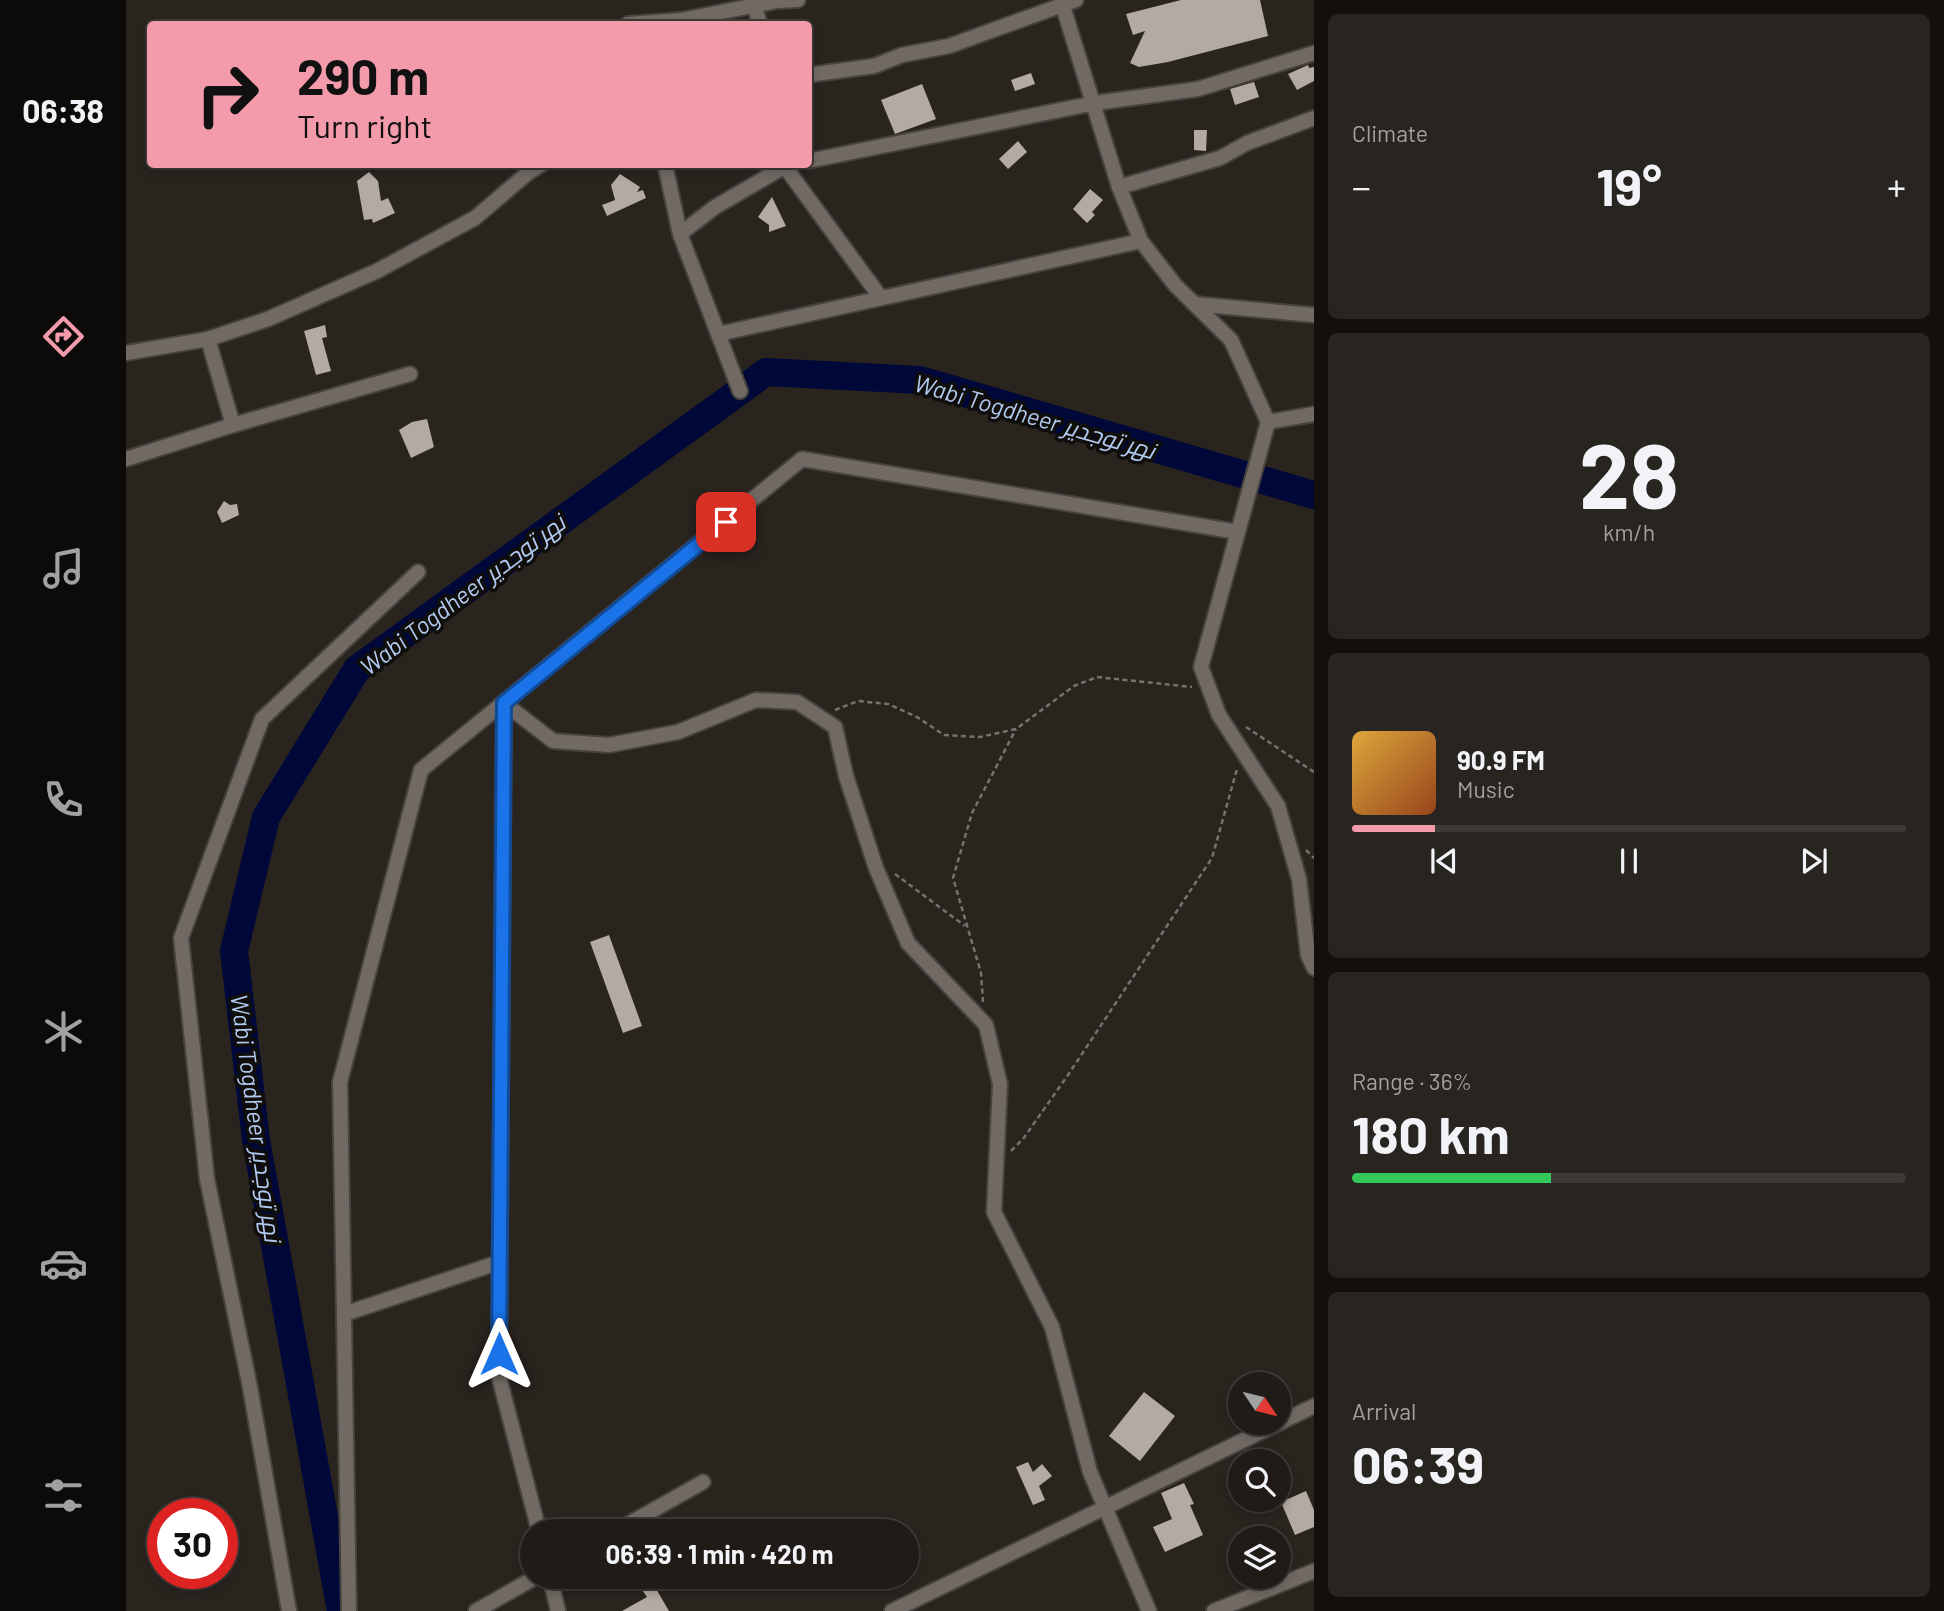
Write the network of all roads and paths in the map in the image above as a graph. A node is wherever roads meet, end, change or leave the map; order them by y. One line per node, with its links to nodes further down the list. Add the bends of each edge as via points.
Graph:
1 (797, 0): 3 (street)
2 (1066, 1): 7 (street, via 949,46 874,66); 8 (street)
3 (754, 5): 4 (street); 5 (street)
4 (668, 21)
5 (759, 21)
6 (1314, 53): 8 (street, via 1198,89)
7 (812, 74)
8 (1095, 103): 10 (street); 15 (street)
9 (1314, 118): 15 (street, via 1220,158)
10 (812, 160)
11 (536, 168): 22 (street, via 475,218 389,264 268,319)
12 (666, 168): 16 (street)
13 (780, 168): 16 (street, via 715,206)
14 (787, 168): 18 (street)
15 (1119, 187): 17 (street)
16 (680, 234): 21 (street)
17 (1140, 241): 18 (street); 19 (street)
18 (881, 298): 21 (street)
19 (1195, 304): 20 (street); 27 (street, via 1231,340)
20 (1314, 315)
21 (718, 334): 25 (street)
22 (208, 339): 23 (street); 28 (street)
23 (126, 353)
24 (410, 374): 28 (street)
25 (740, 391)
26 (1314, 414): 27 (street)
27 (1268, 422): 30 (street)
28 (233, 425): 29 (street)
29 (126, 459)
30 (1238, 532): 32 (street, via 1201,667); 33 (street, via 802,459)
31 (418, 572): 54 (street, via 262,719 180,937 207,1179)
32 (1207, 688): 36 (path, via 1097,677 1074,686); 37 (street)
33 (504, 703): 34 (street, via 553,741 608,745 678,732 755,700 797,702); 44 (street); 45 (street, via 421,771 340,1082)
34 (819, 717): 36 (path, via 858,701 888,704 944,736 981,737); 39 (street, via 835,727)
35 (1242, 724): 38 (path)
36 (1016, 729): 40 (path, via 972,813 953,878)
37 (1242, 752): 41 (street, via 1278,806 1299,878 1308,955); 43 (path, via 1212,858 1031,1129)
38 (1314, 772)
39 (872, 856): 40 (path); 42 (street, via 908,943)
40 (965, 926): 42 (path, via 981,973)
41 (1314, 968)
42 (986, 1025): 43 (street, via 1000,1084)
43 (996, 1165): 48 (street, via 994,1212 1052,1327 1090,1472)
44 (500, 1262): 45 (street); 49 (street, via 499,1377)
45 (344, 1314): 55 (street)
46 (1314, 1406): 48 (street)
47 (703, 1482): 50 (street)
48 (1105, 1508): 58 (street); 59 (street)
49 (536, 1519)
50 (637, 1519)
51 (1314, 1571): 60 (street)
52 (520, 1586): 56 (street)
53 (553, 1589): 57 (street)
54 (289, 1611)
55 (349, 1611)
56 (476, 1611)
57 (558, 1611)
58 (892, 1611)
59 (1149, 1611)
60 (1214, 1611)

